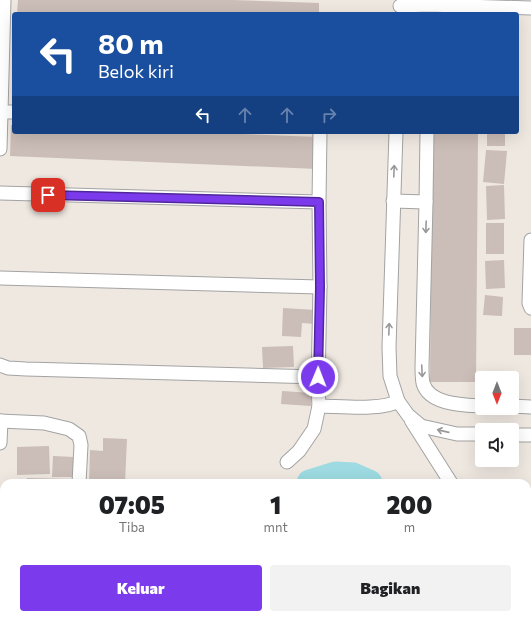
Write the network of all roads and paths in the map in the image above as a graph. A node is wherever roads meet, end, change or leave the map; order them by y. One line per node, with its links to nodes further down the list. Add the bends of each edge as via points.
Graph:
1 (4, 0): 5 (street)
2 (428, 6): 3 (street); 4 (street)
3 (400, 7)
4 (531, 8)
5 (6, 29): 6 (street)
6 (0, 112): 7 (street); 11 (street)
7 (12, 112)
8 (320, 134): 14 (street)
9 (396, 134): 13 (street, one-way to 9)
10 (427, 134): 15 (street)
11 (0, 149)
12 (0, 193): 14 (street)
13 (393, 201): 15 (street); 22 (street, one-way to 13, via 390,376 389,347)
14 (319, 202): 18 (street)
15 (426, 202): 24 (street, one-way to 24, via 423,382 429,393 439,400)
16 (531, 240): 19 (street)
17 (0, 278): 18 (street)
18 (320, 287): 21 (street)
19 (531, 308)
20 (0, 365): 21 (street, via 26,369)
21 (318, 377): 23 (street)
22 (398, 401): 23 (street, via 377,407); 27 (street)
23 (319, 406): 33 (street, via 314,429)
24 (475, 406)
25 (519, 406): 26 (street)
26 (531, 407)
27 (408, 416): 29 (street, one-way to 27, via 457,434 421,426); 35 (street)
28 (0, 421): 32 (street); 34 (street, via 44,423 69,429 80,436)
29 (475, 434)
30 (519, 435): 31 (street)
31 (531, 435)
32 (0, 444)
33 (287, 462)
34 (79, 479)
35 (448, 479)

